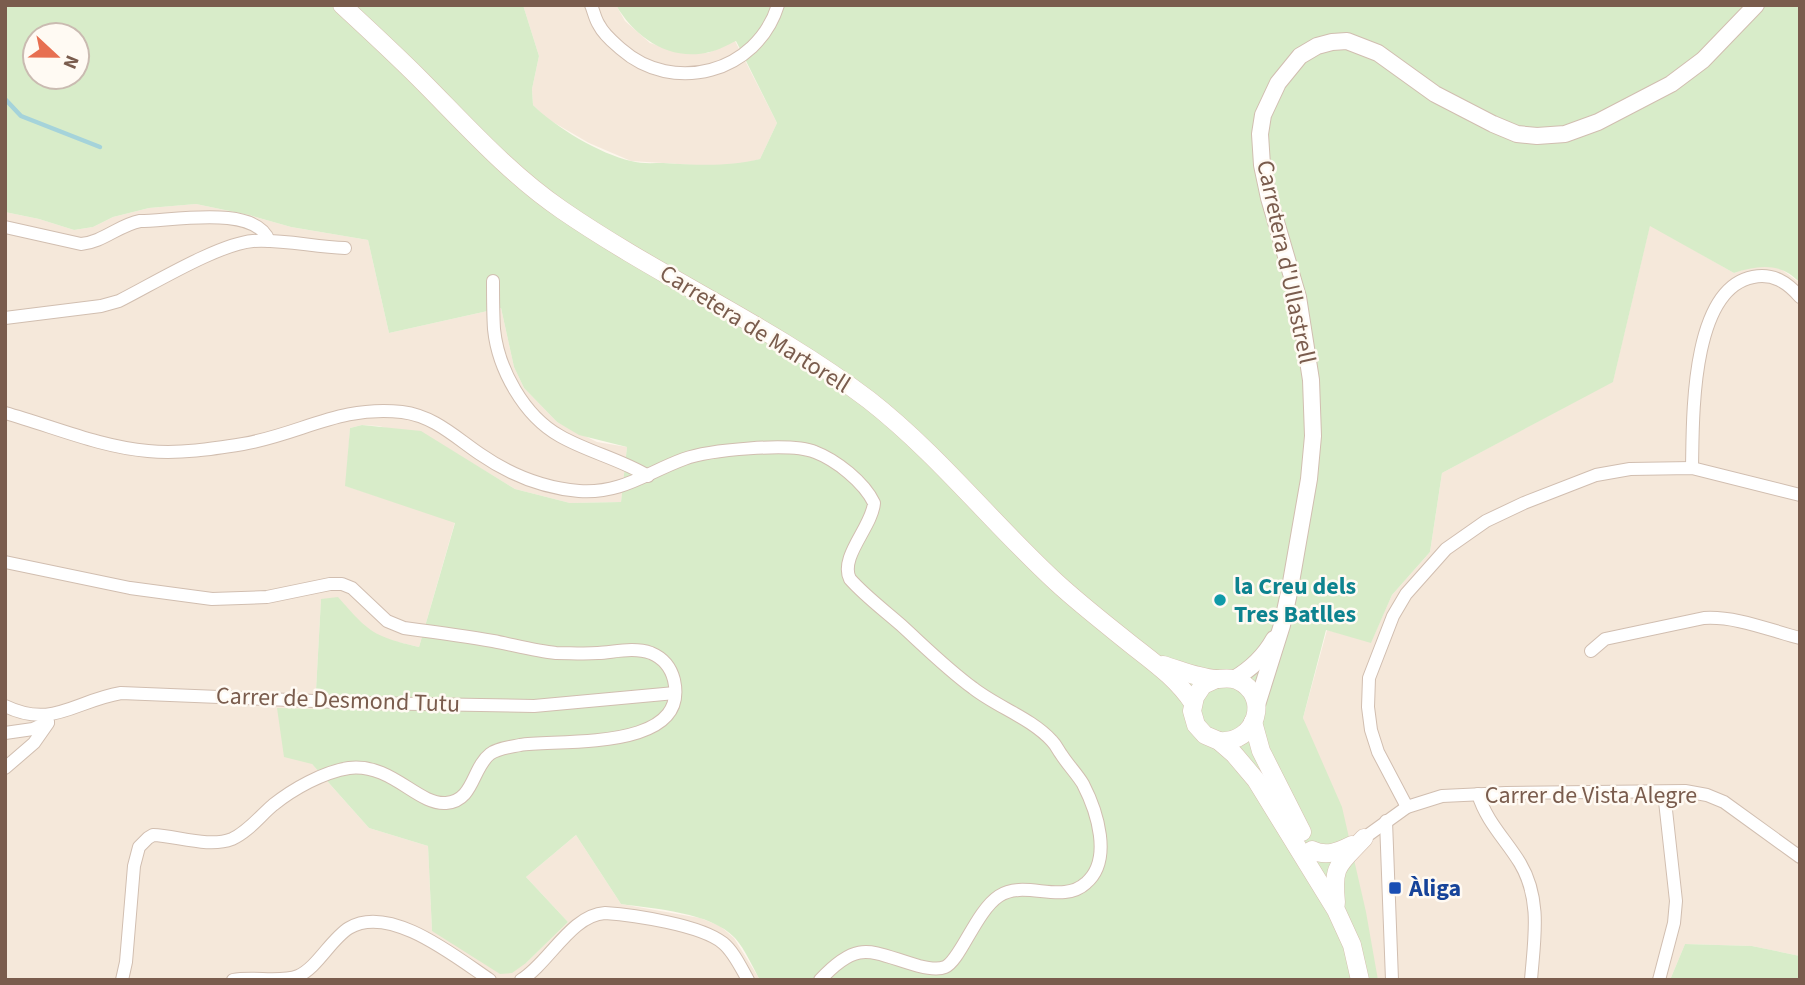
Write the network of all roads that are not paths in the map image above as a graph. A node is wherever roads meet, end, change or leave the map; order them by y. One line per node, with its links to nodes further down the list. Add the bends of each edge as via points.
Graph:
1 (342, 5): 19 (main road, Carretera de Martorell, via 516,174 561,209 832,374 903,428 1055,581)
2 (591, 5): 3 (street, via 599,26 630,57 682,75 738,59 767,29)
3 (778, 5)
4 (1756, 5): 16 (street, Carretera d'Ullastrell, via 1703,60 1671,84 1565,134 1517,134 1493,124 1435,94 1378,53 1347,41 1317,46 1289,67 1263,115 1260,134 1269,198 1298,297 1311,380 1313,436)
5 (5, 227): 6 (street, via 81,244 129,223 215,216 258,225)
6 (269, 241): 7 (street); 10 (street, via 236,244 119,301)
7 (345, 248)
8 (493, 281): 13 (street, via 499,352 523,403 558,436)
9 (1800, 297): 12 (street, via 1776,278 1761,275 1747,278 1724,295 1703,338 1697,367)
10 (5, 318)
11 (5, 414): 13 (street, via 118,446 172,452 266,439 346,413 402,412 424,417 482,456 546,485 579,491 611,489)
12 (1692, 468): 14 (street); 32 (street, via 1630,469 1564,486 1486,521 1446,549 1406,594 1392,616 1369,678 1368,707 1378,752)
13 (648, 476): 44 (street, via 686,458 740,450 802,449 836,464 874,503 848,562 850,579 973,689 1053,742 1082,782 1093,807 1098,867 1084,886 1062,893 1019,890 1000,896 982,911 945,967 924,967 859,952 837,961)
14 (1800, 495)
15 (5, 562): 22 (street, via 130,588 212,598 267,597 342,584 387,621 404,628 553,652 649,653 668,666)
16 (1282, 625): 21 (street, Carretera d'Ullastrell, via 1267,651); 25 (street, Carretera d'Ullastrell)
17 (1800, 638): 18 (street, via 1717,617 1605,639)
18 (1591, 651)
19 (1160, 664): 20 (main road, Carretera de Martorell); 23 (main road, Carretera de Martorell)
20 (1216, 679): 21 (main road, Carretera de Martorell); 23 (main road, via 1203,685)
21 (1234, 679): 25 (main road, Carretera de Martorell, via 1248,689)
22 (675, 693): 26 (street, Carrer de Desmond Tutu, via 534,706 121,693 94,699); 39 (street, via 663,720 637,733 499,749 488,755 464,796 450,803 426,798 383,772 348,768 289,794 230,839 148,838 139,847 134,866)
23 (1193, 703): 28 (main road, Carretera de Martorell, via 1196,725)
24 (5, 706): 26 (street, Carrer de Desmond Tutu)
25 (1255, 715): 28 (main road, via 1250,729 1239,738); 35 (main road, Carretera de Martorell, via 1256,740 1269,771)
26 (51, 719): 27 (street, via 33,729); 29 (street, via 34,743)
27 (5, 733)
28 (1219, 741): 37 (main road, Carretera de Martorell, via 1256,780)
29 (5, 768)
30 (1664, 792): 31 (street, Carrer de Vista Alegre); 36 (street, Carrer de Vista Alegre, via 1685,791 1724,802); 48 (street, via 1676,901)
31 (1478, 794): 32 (street, Carrer de Vista Alegre, via 1442,796); 47 (street, via 1483,811 1521,864 1533,896)
32 (1407, 807): 33 (street, Carrer de Vista Alegre)
33 (1386, 821): 34 (street, Carrer de Vista Alegre); 46 (street)
34 (1364, 838): 35 (main road, via 1335,853); 38 (main road, via 1335,872)
35 (1312, 850): 37 (main road, Carretera de Martorell)
36 (1800, 857)
37 (1325, 887): 38 (main road, Carretera de Martorell)
38 (1336, 910): 45 (main road, Carretera de Martorell, via 1352,945)
39 (122, 980)
40 (233, 980): 41 (street, via 301,975 349,928 377,920 414,933)
41 (490, 980)
42 (521, 980): 43 (street, via 581,922 605,913 661,922 716,939)
43 (748, 980)
44 (820, 980)
45 (1360, 980)
46 (1392, 980)
47 (1531, 980)
48 (1659, 980)

